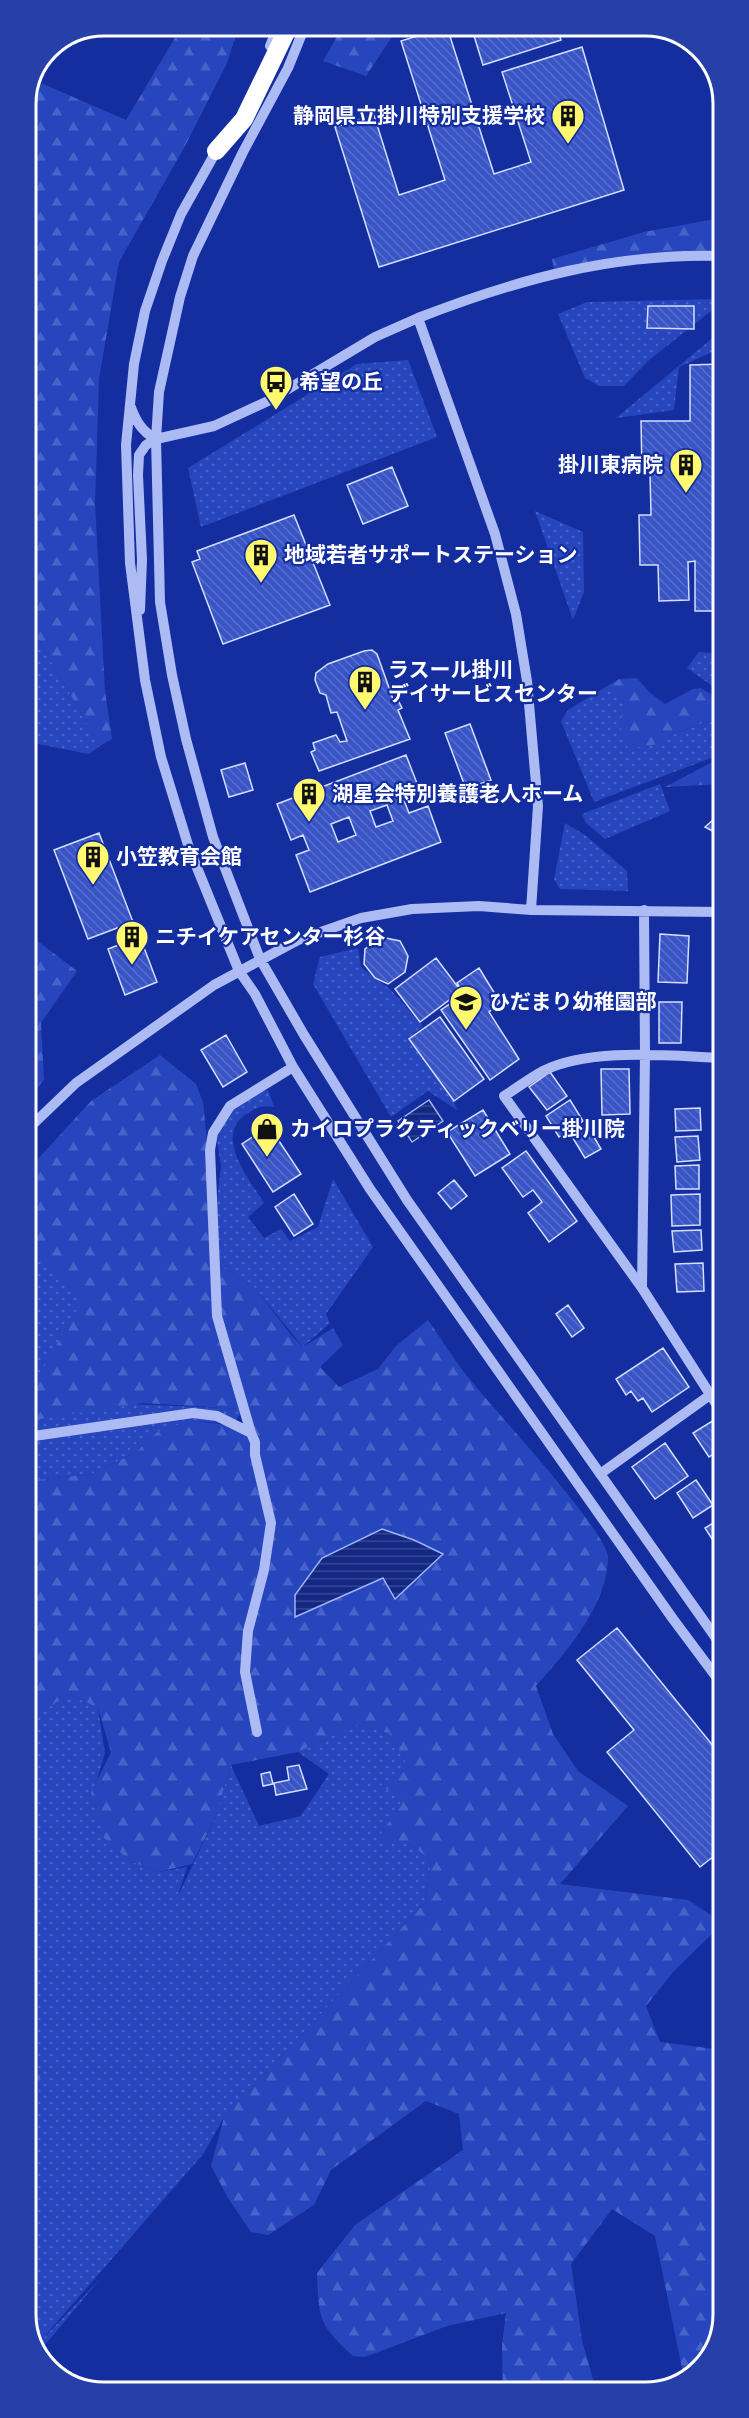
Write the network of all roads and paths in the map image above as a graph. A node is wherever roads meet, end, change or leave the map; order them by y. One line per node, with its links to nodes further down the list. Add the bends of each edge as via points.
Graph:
1 (274, 36): 4 (street)
2 (284, 36): 4 (highway, via 244,119)
3 (301, 36): 8 (street, via 193,256 166,351)
4 (216, 151): 7 (street, via 181,214 162,261 145,311)
5 (713, 256): 6 (street, via 616,261 541,276)
6 (418, 318): 8 (street, via 375,337 268,401 214,426); 10 (street, via 495,534 516,614 527,681 538,806)
7 (129, 400): 8 (street, via 139,426); 9 (street, via 127,509)
8 (156, 439): 9 (street, via 140,454 139,465); 13 (street, via 160,602 172,675 213,837)
9 (139, 639): 14 (street, via 172,791 203,885)
10 (531, 910): 11 (street); 13 (street, via 479,906 412,909 371,916 298,940)
11 (644, 910): 12 (street); 15 (street)
12 (713, 912)
13 (260, 959): 14 (street); 25 (street, via 406,1200)
14 (239, 970): 17 (street); 18 (street, via 75,1083)
15 (645, 1055): 16 (street); 19 (street); 19 (street, via 577,1059 544,1070 504,1096)
16 (713, 1058)
17 (293, 1067): 23 (street, via 230,1106 213,1133 210,1150 218,1316); 27 (street, via 370,1189)
18 (36, 1121)
19 (642, 1288): 20 (street)
20 (710, 1395): 21 (street); 22 (street); 25 (street)
21 (713, 1395)
22 (713, 1400)
23 (251, 1433): 24 (street, via 217,1416 193,1413); 28 (street, via 271,1523 248,1631 245,1672)
24 (36, 1436)
25 (600, 1474): 26 (street)
26 (713, 1634)
27 (713, 1672)
28 (257, 1732)

